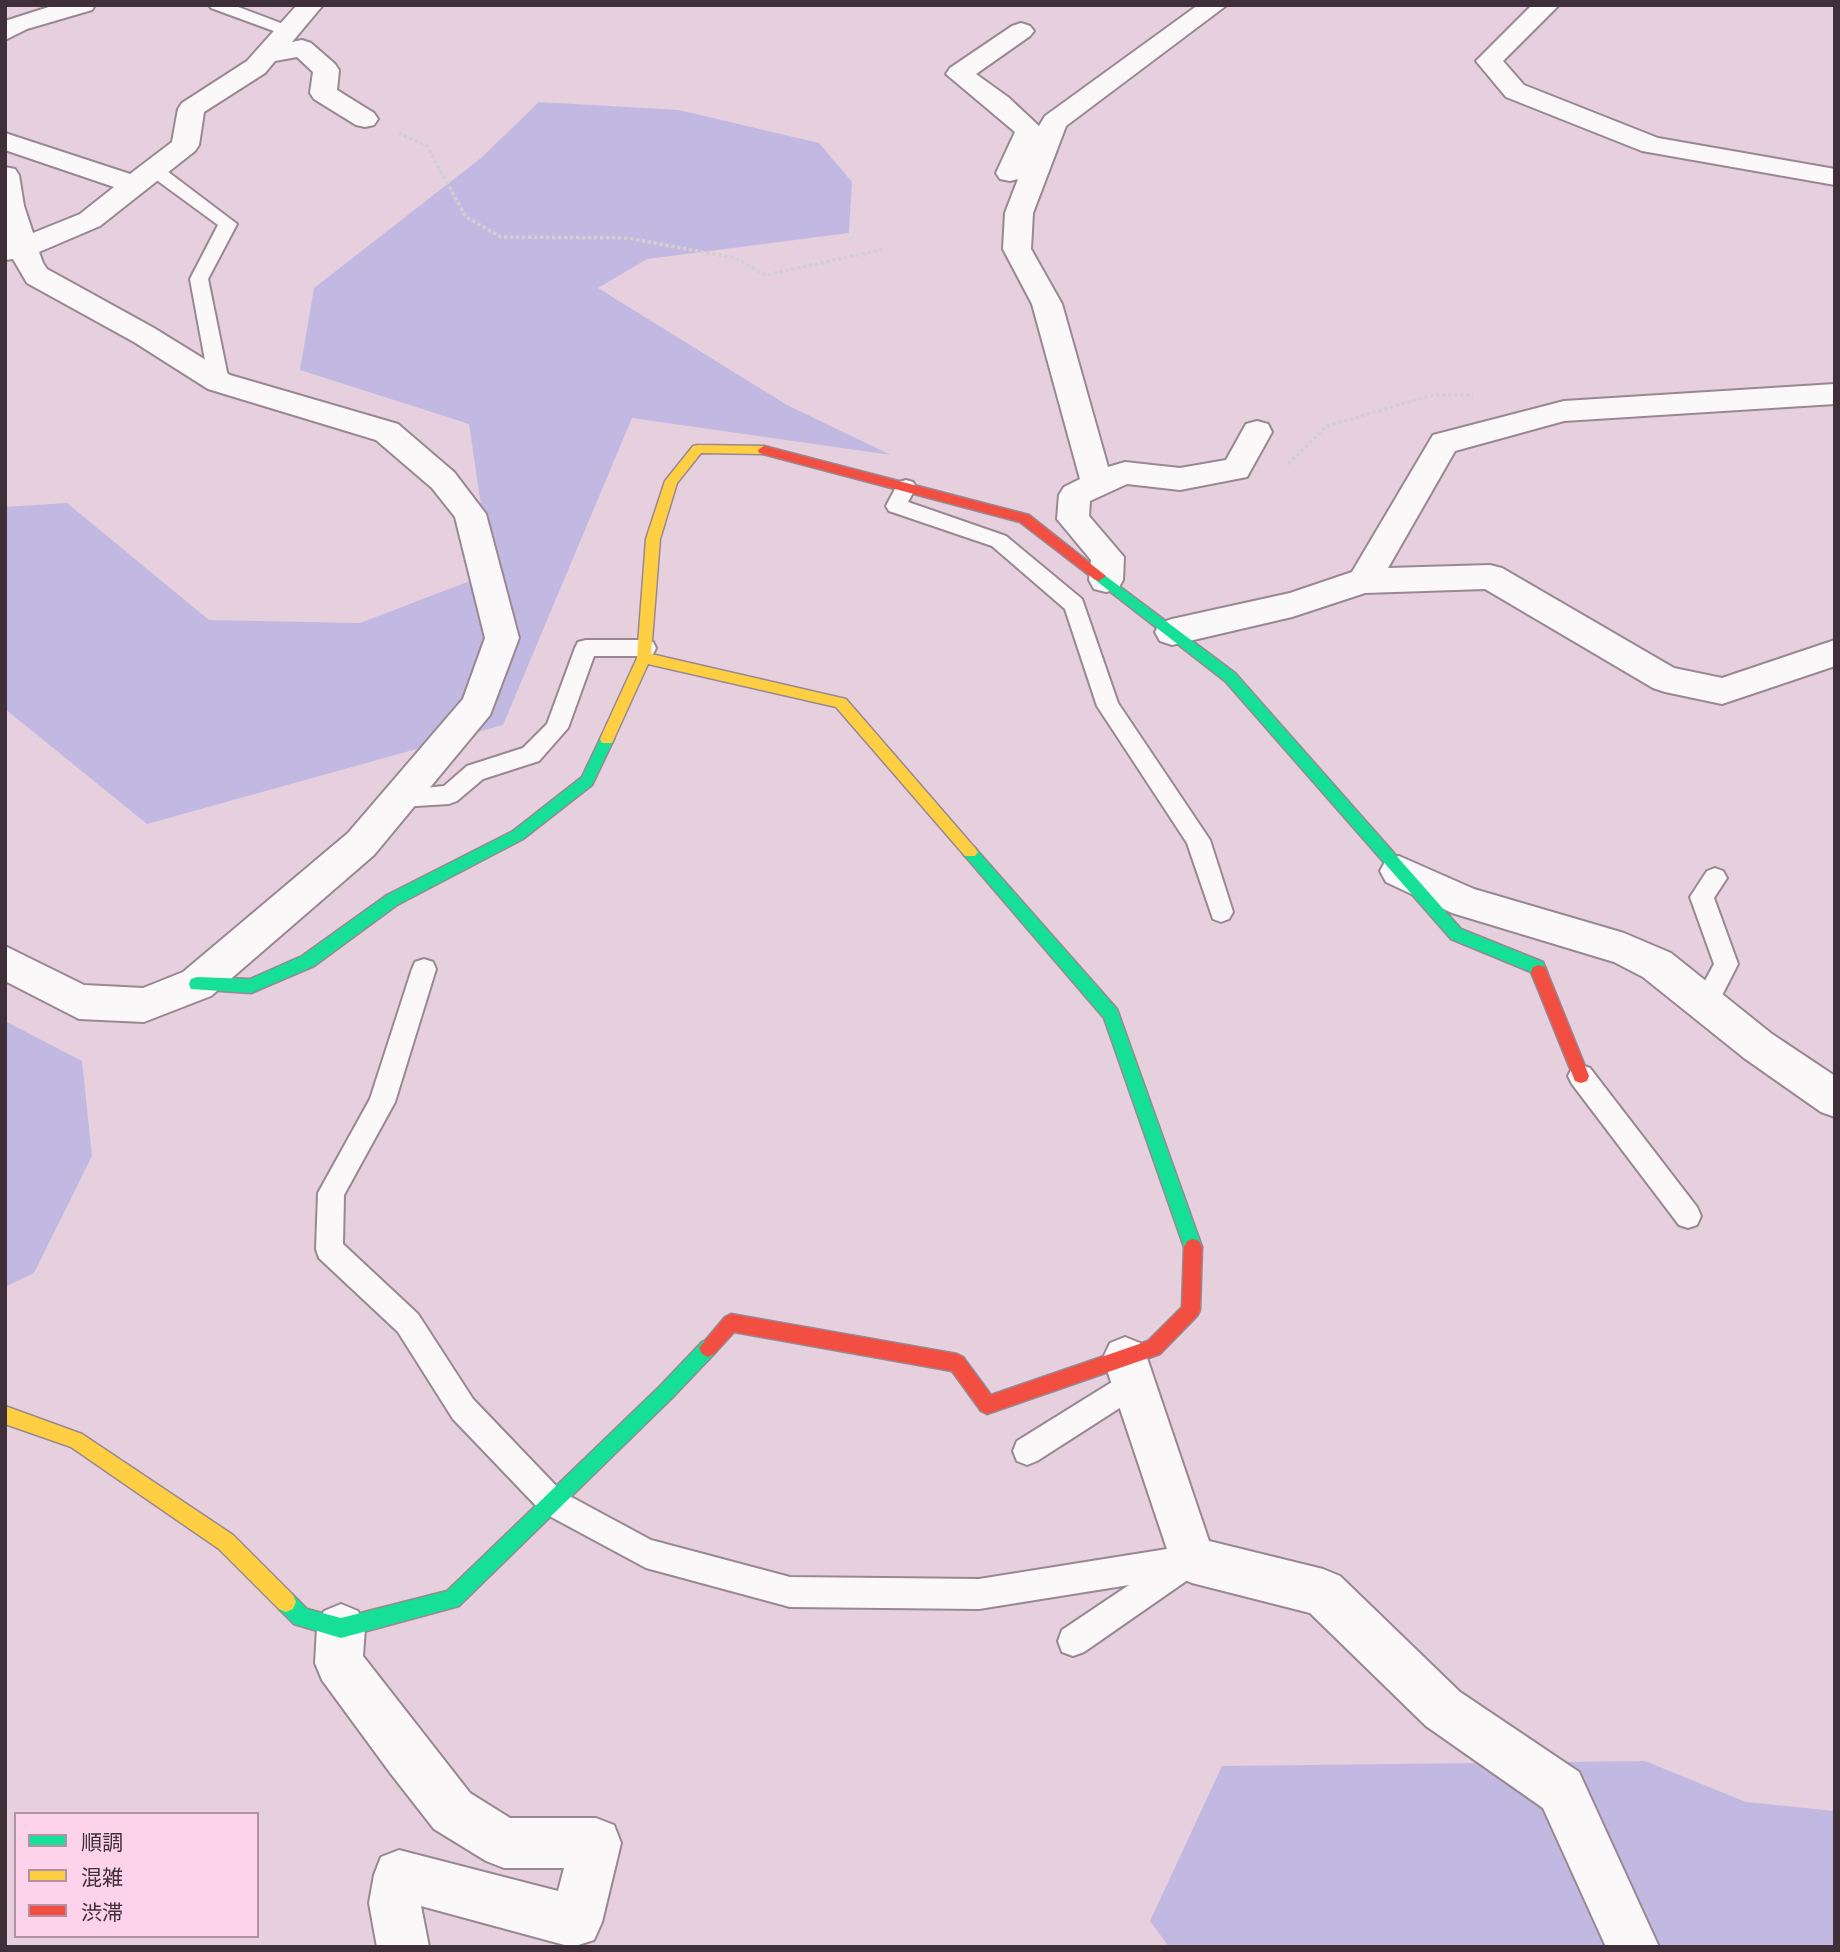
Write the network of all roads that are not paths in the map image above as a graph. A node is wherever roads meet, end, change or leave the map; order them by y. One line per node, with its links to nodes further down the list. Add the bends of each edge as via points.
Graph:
1 (83, 5): 7 (street)
2 (218, 5): 8 (lane)
3 (311, 5): 8 (street)
4 (1215, 5): 15 (street, via 1054,122)
5 (1547, 5): 14 (street, via 1489,61 1515,92 1653,145)
6 (1021, 31): 15 (street, via 959,74 1029,131 993,210)
7 (5, 32)
8 (288, 32): 9 (street)
9 (267, 55): 10 (street, via 302,48 326,70 323,93); 13 (street, via 191,109 185,145)
10 (365, 119)
11 (5, 141): 13 (street)
12 (5, 175): 16 (street)
13 (144, 177): 16 (street, via 90,220); 17 (lane, via 228,224 199,279)
14 (1835, 177)
15 (1018, 224): 20 (street, via 1017,249 1047,304)
16 (14, 250): 17 (street, via 37,276)
17 (219, 382): 27 (street, via 387,432 443,480 470,514 502,638 478,705)
18 (1835, 394): 23 (street, via 1564,411 1444,443)
19 (1257, 432): 20 (street, via 1237,469 1180,479 1125,473)
20 (1097, 484): 22 (street, via 1075,495 1073,519 1108,557)
21 (906, 487): 22 (street, via 1024,518); 25 (street, via 759,449 698,449 671,481 653,539); 30 (lane, via 896,506 999,541 1074,604 1108,706 1198,839)
22 (1106, 580): 24 (street)
23 (1364, 581): 24 (street, via 1292,605); 26 (street, via 1490,577 1665,679 1722,691)
24 (1172, 632): 28 (street, via 1230,677)
25 (645, 653): 27 (lane, via 586,648 557,728 531,755 475,772 449,794); 33 (street, via 587,780 518,835 392,900 308,961 251,986); 38 (street, via 841,703 1111,1014 1195,1252 1191,1310)
26 (1835, 653)
27 (400, 798): 33 (street, via 361,844)
28 (1399, 871): 34 (street, via 1465,902 1624,949 1657,965); 35 (street, via 1456,934 1537,967)
29 (1715, 878): 34 (lane, via 1702,897 1726,964)
30 (1222, 912)
31 (5, 962): 33 (street, via 79,1002 144,1005)
32 (424, 969): 41 (lane, via 382,1102 331,1193 329,1249 408,1323 463,1409)
33 (197, 984)
34 (1704, 1003): 36 (street)
35 (1580, 1076): 37 (lane)
36 (1835, 1099)
37 (1689, 1216)
38 (1129, 1371): 40 (lane); 41 (street, via 987,1405 957,1363 731,1324); 42 (street)
39 (5, 1415): 43 (street, via 76,1440 226,1542 302,1616)
40 (1027, 1451)
41 (552, 1502): 42 (lane, via 646,1553 790,1592 979,1594); 43 (street, via 452,1599)
42 (1192, 1560): 44 (lane); 46 (street, via 1323,1593 1443,1709 1561,1790)
43 (341, 1628): 45 (street, via 339,1663 452,1811 505,1843 596,1843 576,1922 399,1875 395,1903)
44 (1073, 1641)
45 (403, 1947)
46 (1633, 1947)

